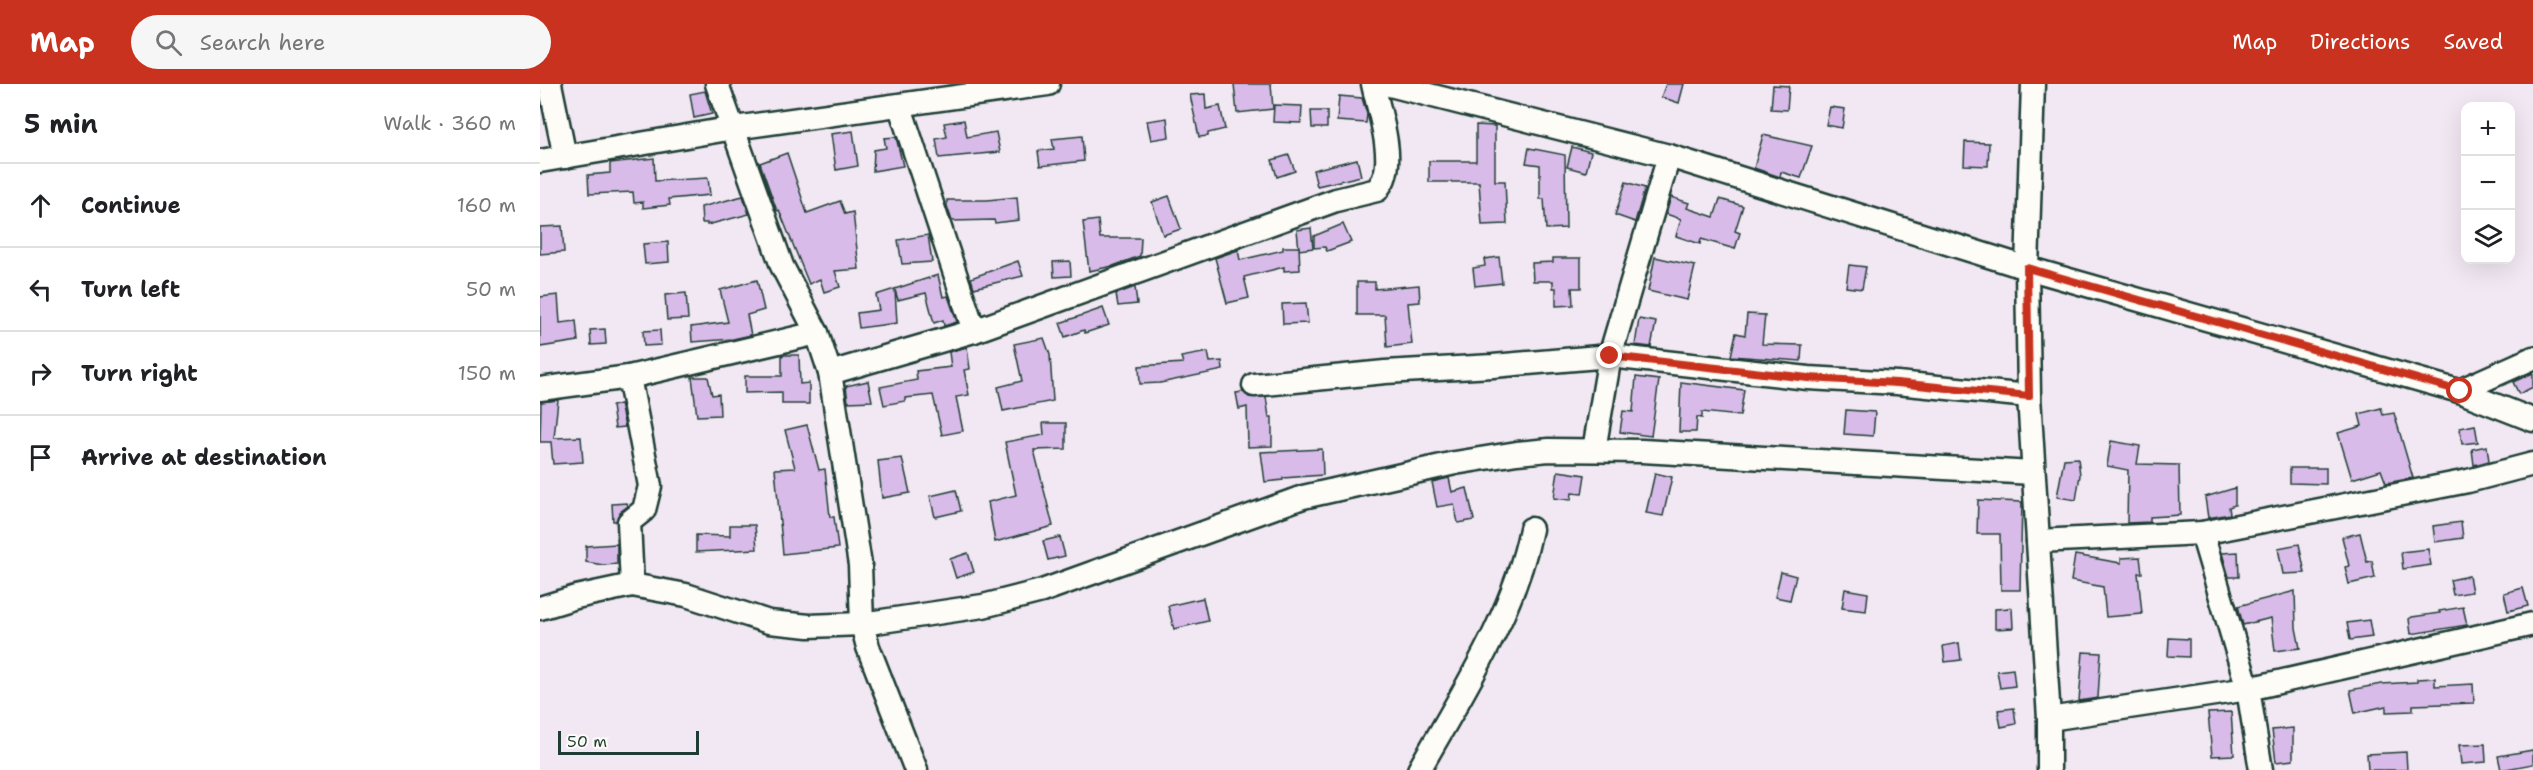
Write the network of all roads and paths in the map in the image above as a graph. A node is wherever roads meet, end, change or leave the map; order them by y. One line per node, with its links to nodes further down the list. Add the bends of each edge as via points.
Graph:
1 (550, 84): 10 (street)
2 (717, 84): 8 (street)
3 (1048, 84): 7 (street)
4 (1373, 84): 13 (street, via 1387,158 1385,177 1377,190 1336,200)
5 (1386, 84): 9 (street)
6 (2033, 84): 12 (street)
7 (900, 107): 8 (street); 13 (street)
8 (734, 129): 10 (street); 14 (street, via 782,266)
9 (1668, 156): 12 (street); 15 (street)
10 (565, 157): 11 (street)
11 (540, 161)
12 (2027, 268): 21 (street); 22 (street)
13 (974, 331): 17 (street)
14 (817, 333): 17 (street); 18 (street)
15 (1610, 356): 19 (street); 22 (street, via 1808,378); 24 (street)
16 (2533, 358): 21 (street)
17 (830, 373): 32 (street, via 860,565)
18 (630, 377): 20 (street); 30 (street, via 650,486 644,510 629,522)
19 (1254, 385)
20 (540, 389)
21 (2460, 391): 23 (street)
22 (2029, 396): 26 (street)
23 (2533, 420)
24 (1594, 450): 26 (street); 32 (street, via 1490,456 1303,497 1042,591 983,606)
25 (2533, 464): 28 (street, via 2468,481)
26 (2033, 473): 29 (street)
27 (1531, 529): 37 (street, via 1527,550 1493,638)
28 (2202, 533): 29 (street); 34 (street)
29 (2038, 541): 35 (street)
30 (632, 585): 31 (street); 32 (street, via 686,595 769,622 808,626)
31 (540, 608)
32 (862, 624): 36 (street)
33 (2533, 624): 34 (street)
34 (2248, 689): 35 (street); 39 (street)
35 (2049, 719): 38 (street)
36 (916, 770)
37 (1419, 770)
38 (2049, 770)
39 (2261, 770)

